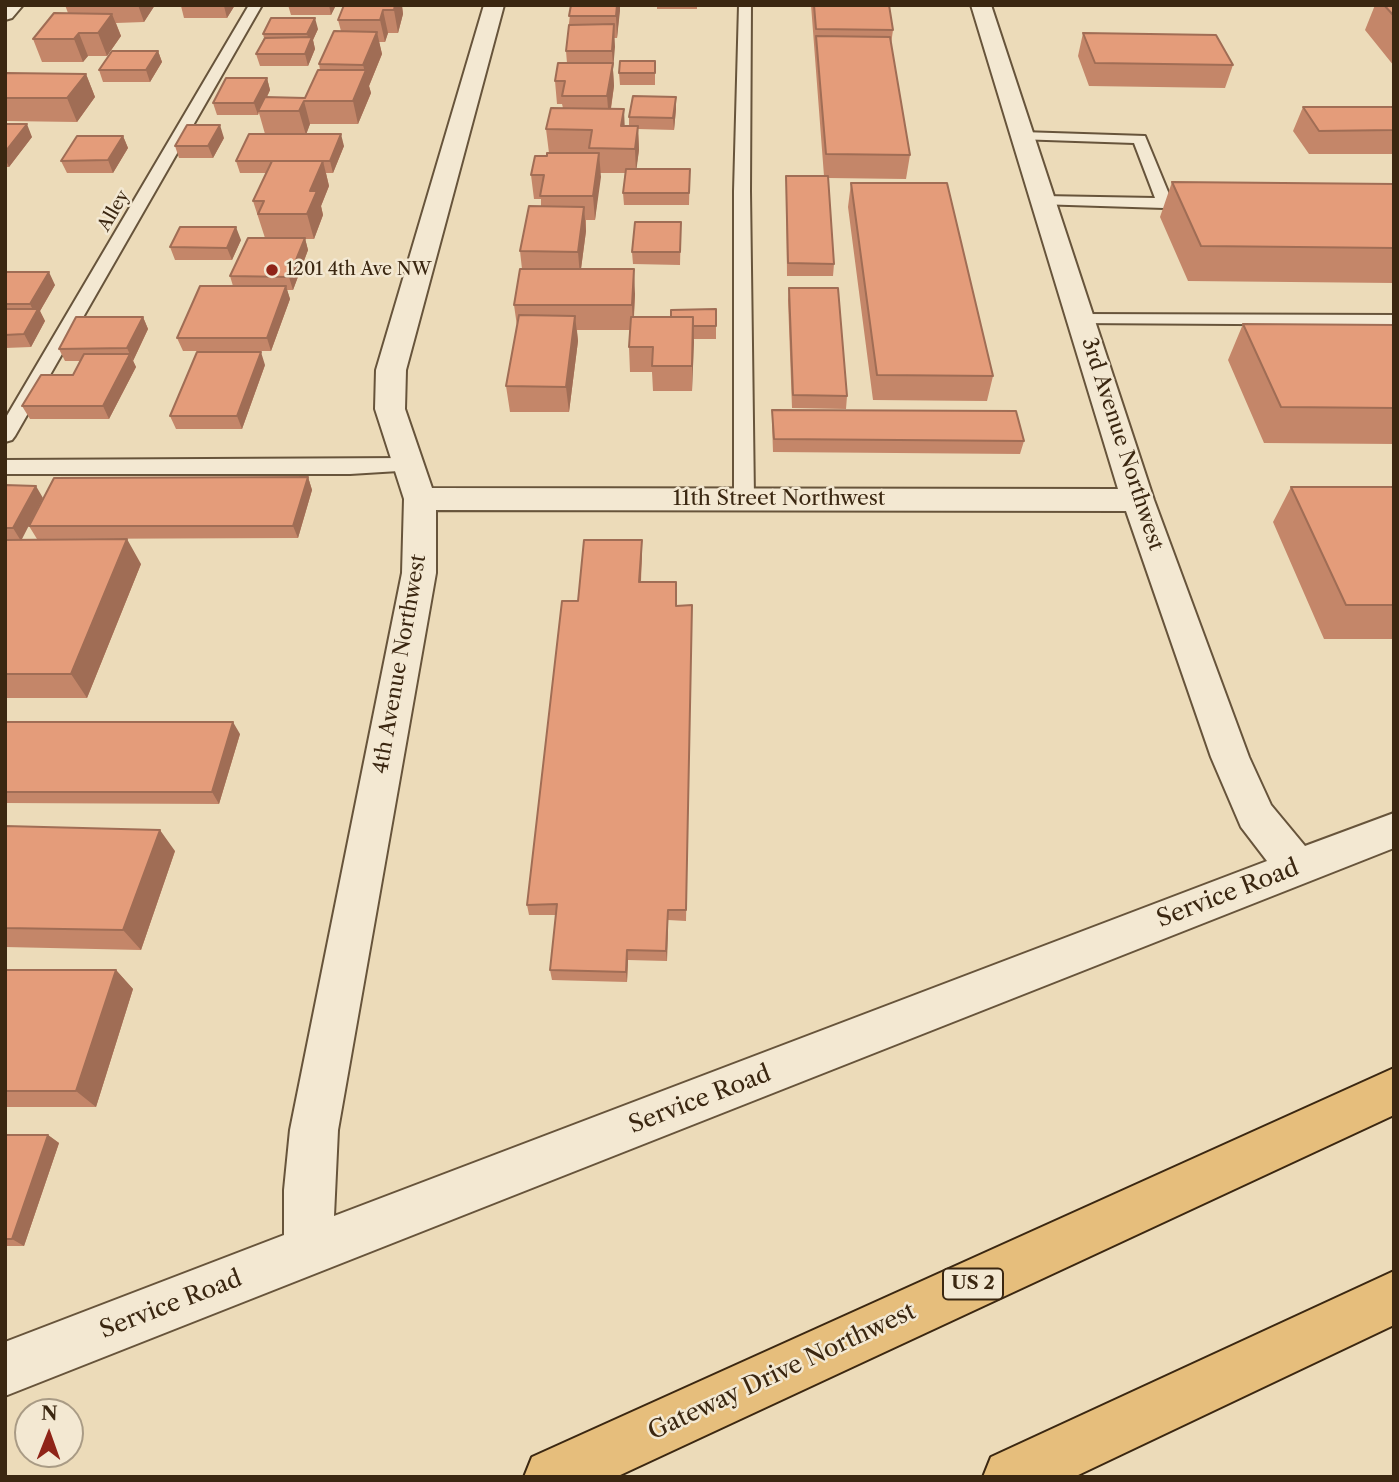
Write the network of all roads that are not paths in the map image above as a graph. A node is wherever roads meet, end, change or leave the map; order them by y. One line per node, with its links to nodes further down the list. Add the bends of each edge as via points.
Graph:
1 (13, 5): 6 (street)
2 (256, 5): 13 (lane, Alley)
3 (494, 5): 15 (street, 4th Avenue Northwest, via 391,370 390,409)
4 (745, 5): 16 (lane)
5 (981, 5): 7 (street, 3rd Avenue Northwest)
6 (5, 15)
7 (1022, 136): 8 (street, 3rd Avenue Northwest); 9 (lane, via 1140,139)
8 (1043, 201): 9 (lane); 11 (street, 3rd Avenue Northwest)
9 (1165, 204): 10 (lane)
10 (1219, 204)
11 (1081, 319): 12 (lane); 17 (street, 3rd Avenue Northwest)
12 (1394, 320)
13 (5, 436)
14 (5, 467): 15 (lane, via 350,467)
15 (414, 482): 16 (street, 11th Street Northwest); 21 (street, 4th Avenue Northwest, via 419,573 314,1130 308,1181)
16 (744, 498): 17 (street, 11th Street Northwest)
17 (1138, 500): 19 (street, 3rd Avenue Northwest, via 1243,789 1255,815)
18 (1394, 830): 19 (street, Service Road)
19 (1297, 867): 21 (street, Service Road)
20 (1394, 1091): 24 (highway, Gateway Drive Northwest / US 2)
21 (311, 1251): 23 (street, Service Road)
22 (1394, 1297): 25 (highway)
23 (5, 1369)
24 (552, 1477)
25 (1011, 1477)

